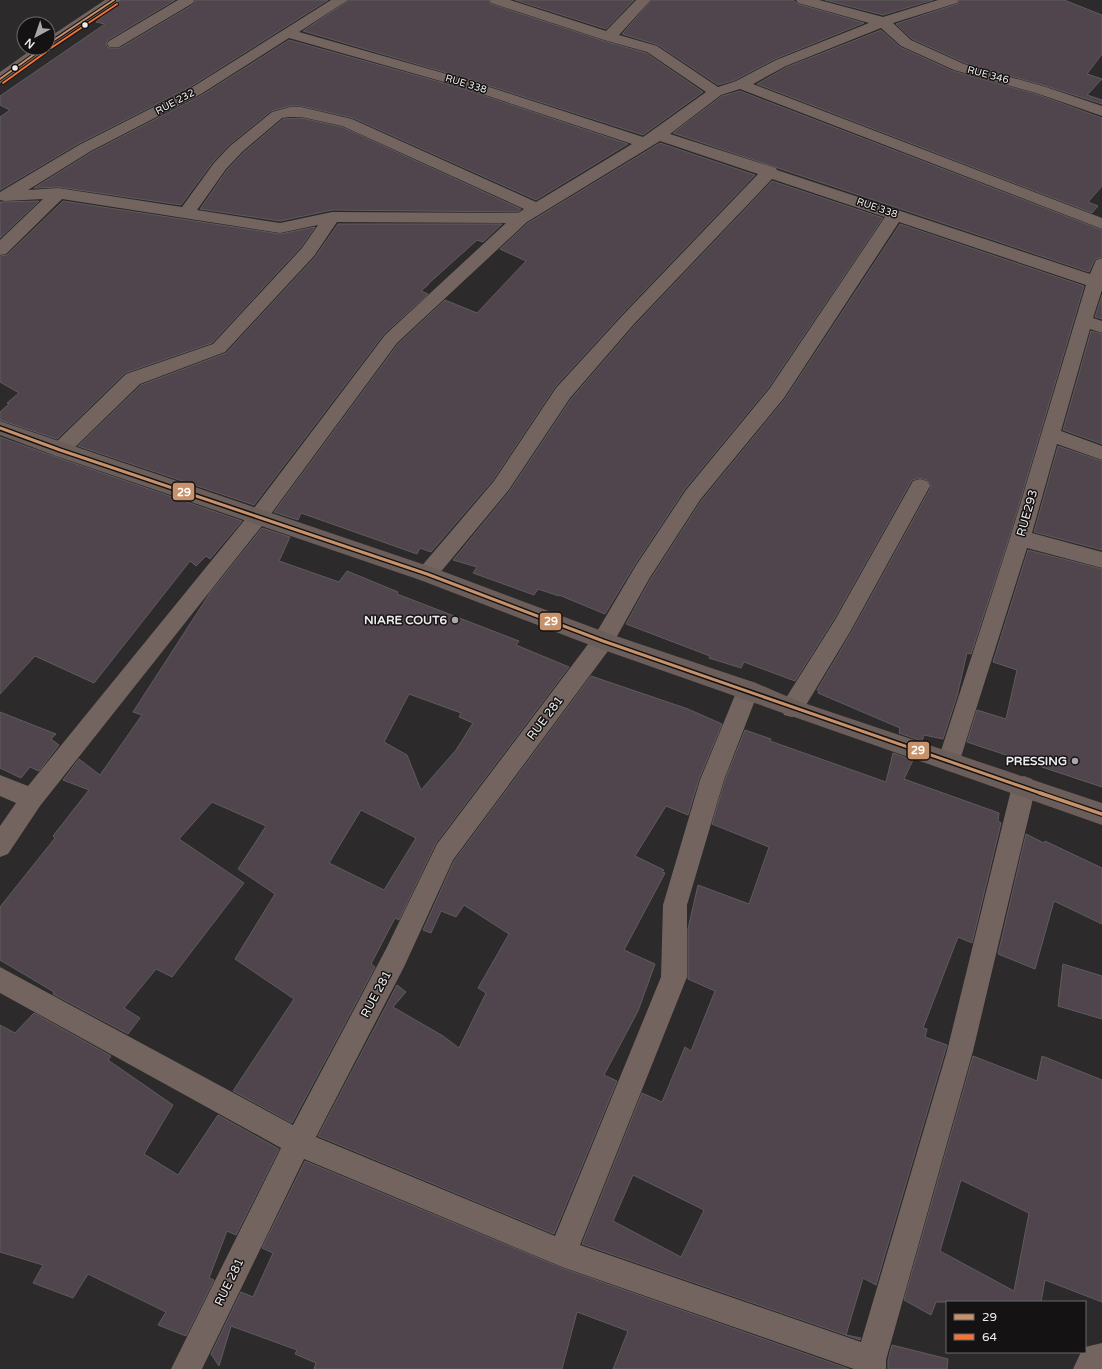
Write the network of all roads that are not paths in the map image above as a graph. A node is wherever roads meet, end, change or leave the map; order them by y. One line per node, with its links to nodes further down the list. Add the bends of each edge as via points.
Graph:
1 (114, 0): 11 (street)
2 (188, 0): 12 (street)
3 (341, 0): 9 (street, RUE 232)
4 (496, 0): 10 (street)
5 (644, 0): 10 (street)
6 (803, 0): 8 (street)
7 (952, 0): 8 (street)
8 (883, 22): 15 (street, via 781,63); 17 (street, RUE 346, via 906,43 959,67 1041,90)
9 (286, 33): 18 (street, RUE 338, via 463,82); 20 (street, RUE 232, via 196,91 85,148 5,196)
10 (609, 37): 16 (street, via 652,49)
11 (56, 39)
12 (114, 44)
13 (32, 56): 14 (street)
14 (0, 78)
15 (741, 84): 16 (street); 25 (street)
16 (716, 92): 18 (street)
17 (1102, 111)
18 (651, 139): 19 (street, RUE 338); 21 (street)
19 (770, 171): 23 (street, RUE 338); 38 (street, via 628,320 563,393 501,486)
20 (58, 193): 22 (street); 26 (street)
21 (528, 213): 22 (street, via 347,122 302,112 290,112 277,115 236,149 220,166); 24 (street); 35 (street, via 391,339)
22 (186, 214): 24 (street, via 280,228)
23 (895, 215): 27 (street, RUE 338); 39 (street, RUE 281, via 777,393 693,495 642,573)
24 (332, 217): 32 (street, via 308,252 220,348 133,379)
25 (1102, 224)
26 (0, 250)
27 (1099, 273): 28 (street, RUE293)
28 (1083, 321): 29 (street); 31 (street, RUE293)
29 (1102, 327)
30 (0, 428): 32 (main road)
31 (1050, 434): 33 (street); 36 (street, RUE293)
32 (60, 450): 35 (main road)
33 (1102, 453)
34 (920, 486): 41 (street, via 822,664)
35 (258, 516): 38 (main road); 45 (street)
36 (1020, 538): 37 (street); 42 (street, RUE293)
37 (1102, 560)
38 (427, 574): 39 (main road)
39 (603, 641): 40 (main road); 49 (street, RUE 281, via 446,852 395,958)
40 (748, 690): 41 (main road); 50 (street, via 712,780 675,905 674,978)
41 (792, 708): 42 (main road)
42 (949, 760): 44 (main road)
43 (0, 785): 45 (street)
44 (1024, 786): 46 (main road); 52 (street, via 960,1051)
45 (32, 799): 47 (street)
46 (1102, 814)
47 (0, 846)
48 (0, 979): 49 (street)
49 (298, 1143): 50 (street); 53 (street, RUE 281)
50 (562, 1253): 52 (street)
51 (1102, 1358): 54 (street, via 1093,1359)
52 (871, 1364)
53 (186, 1369)
54 (1088, 1369)

